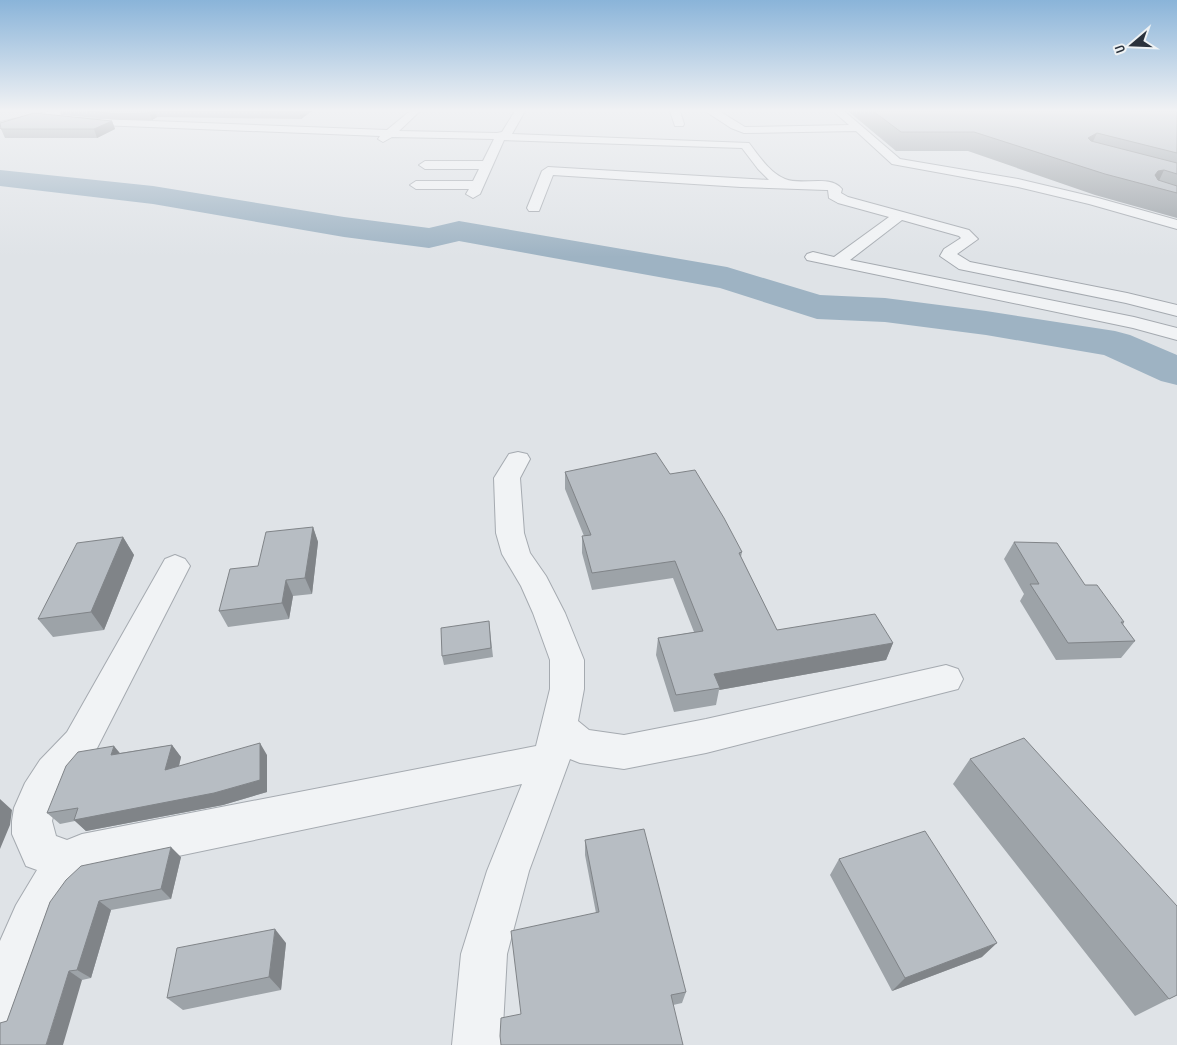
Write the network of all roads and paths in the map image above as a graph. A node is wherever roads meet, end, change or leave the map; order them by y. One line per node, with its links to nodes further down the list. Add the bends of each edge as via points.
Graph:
1 (489, 160): 7 (street)
2 (756, 160): 5 (street)
3 (893, 160): 12 (street, via 1084,198)
4 (739, 162): 5 (street)
5 (759, 163): 8 (street, via 774,179)
6 (425, 165): 7 (street)
7 (487, 165): 9 (street, via 475,189)
8 (786, 184): 10 (street, via 550,167); 11 (street, via 834,188 834,195 843,200)
9 (416, 185)
10 (534, 208)
11 (900, 215): 14 (street); 15 (street, via 968,235 970,239 948,256 965,266)
12 (1177, 225)
13 (813, 257): 14 (street)
14 (837, 262): 16 (street)
15 (1177, 311)
16 (1177, 334)
17 (518, 459): 20 (street, via 507,478 510,533 516,554 549,613 567,660 567,689)
18 (175, 566): 21 (street, via 80,744 58,767 34,809 33,833 41,852)
19 (946, 679): 20 (street, via 706,736 624,752)
20 (554, 744): 21 (street, via 82,856); 23 (street, via 508,871 484,954)
21 (70, 863): 22 (street, via 35,911)
22 (0, 1000)
23 (477, 1045)

